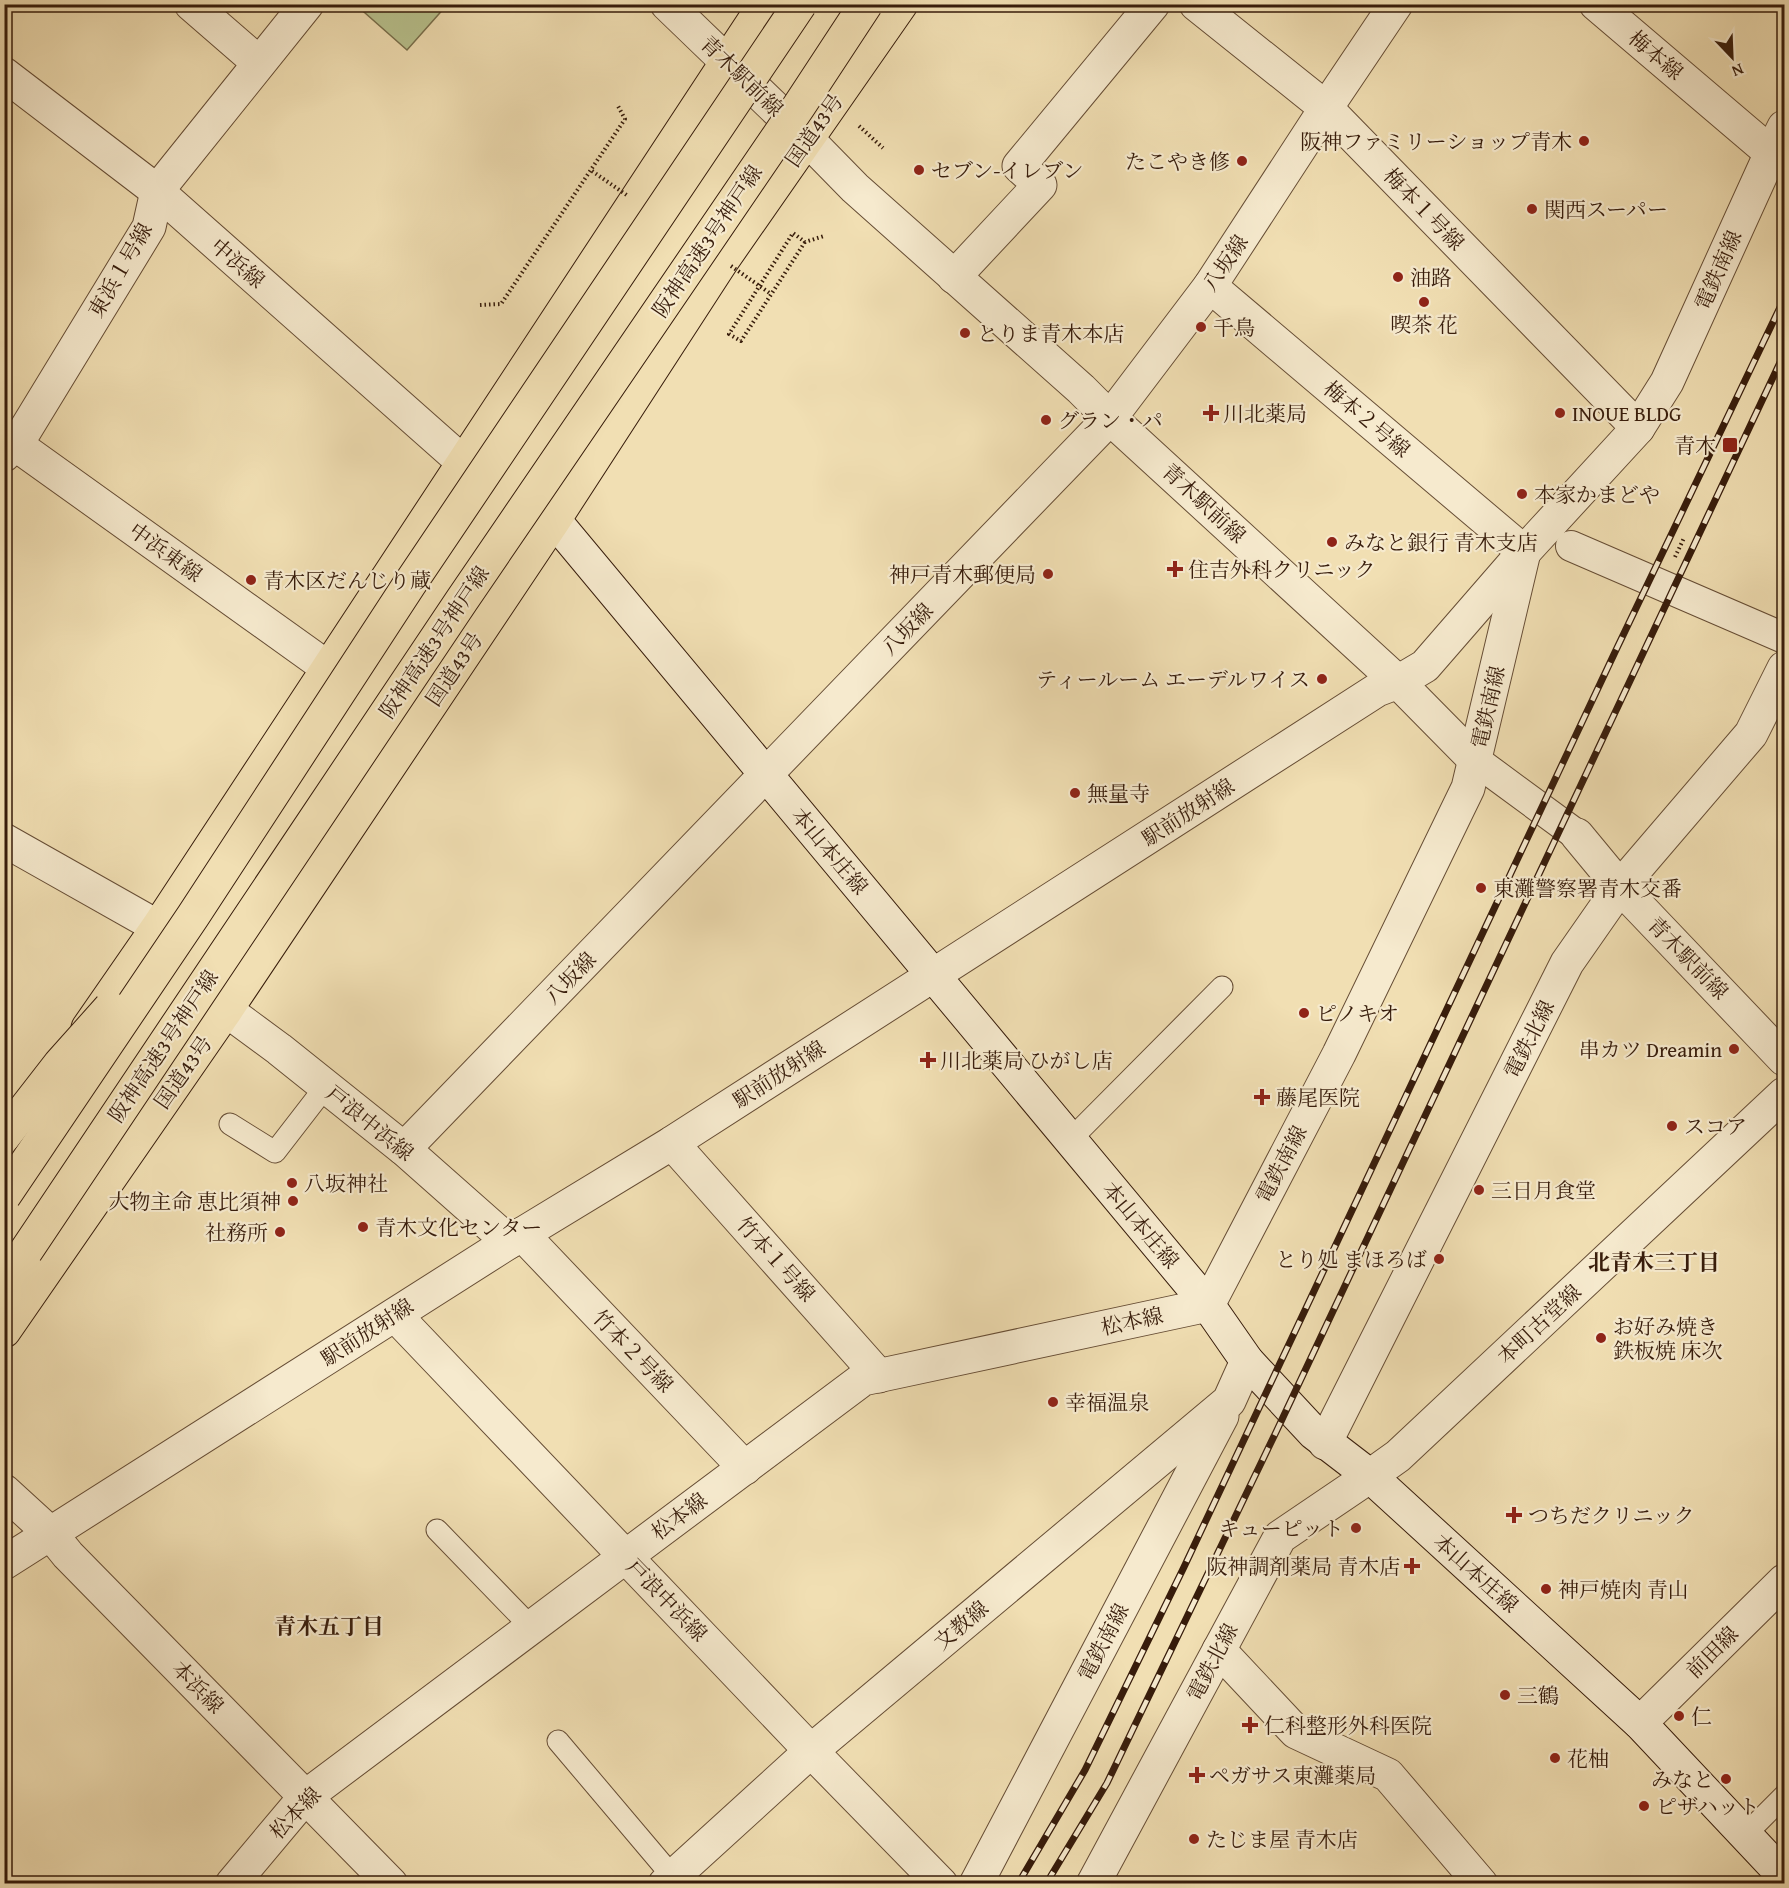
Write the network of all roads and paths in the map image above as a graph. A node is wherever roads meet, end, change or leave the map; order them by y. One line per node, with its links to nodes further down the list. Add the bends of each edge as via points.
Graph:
1 (190, 4): 13 (street)
2 (307, 4): 13 (street, 東浜１号線)
3 (667, 4): 12 (street, 青木駅前線)
4 (765, 4): 12 (highway)
5 (800, 4): 41 (highway, bridge, via 409,585)
6 (866, 4): 57 (highway, 阪神高速3号神戸線, bridge)
7 (901, 4): 17 (highway, 国道43号)
8 (1153, 4): 22 (street, via 1019,166 1040,186)
9 (1196, 4): 16 (street, 梅本１号線)
10 (1396, 4): 16 (street, 八坂線)
11 (1596, 4): 18 (street, 梅本線)
12 (727, 62): 17 (street, 青木駅前線); 28 (highway)
13 (259, 63): 19 (street, 東浜１号線)
14 (4, 74): 19 (street, 中浜線)
15 (618, 106): 24 (path, via 625,119 501,304)
16 (1326, 108): 23 (street, 八坂線); 26 (street, 梅本１号線)
17 (807, 139): 22 (street, 青木駅前線); 29 (highway, 国道43号, via 722,261)
18 (1778, 140): 26 (street, 電鉄南線, via 1667,382)
19 (157, 191): 27 (street, 東浜１号線, via 148,227 24,432); 28 (street, 中浜線)
20 (824, 236): 21 (path)
21 (805, 242): 21 (path, bridge, via 793,233 729,334 741,341)
22 (954, 277): 25 (street, 青木駅前線)
23 (1210, 286): 25 (street, 八坂線); 31 (street, 梅本２号線)
24 (480, 305)
25 (1110, 418): 35 (street, 青木駅前線); 37 (street, 八坂線)
26 (1638, 428): 31 (street, 電鉄南線)
27 (8, 445): 33 (street, 中浜東線)
28 (464, 463): 33 (highway)
29 (554, 520): 37 (street, 本山本庄線); 45 (highway, 国道43号)
30 (1570, 546): 32 (street)
31 (1524, 552): 35 (street, 駅前放射線, via 1425,666); 36 (street, 電鉄南線)
32 (1785, 638)
33 (328, 668): 42 (highway)
34 (1785, 668): 40 (street, 電鉄北線, via 1751,734)
35 (1398, 682): 36 (street, 青木駅前線); 43 (street, 駅前放射線, via 1377,690)
36 (1475, 760): 38 (street, 青木駅前線); 60 (street, 電鉄南線, via 1468,788 1339,1054)
37 (767, 775): 43 (street, 本山本庄線); 54 (street, 八坂線)
38 (1577, 835): 40 (street, 青木駅前線)
39 (4, 840): 42 (street)
40 (1620, 887): 46 (street, 青木駅前線); 66 (street, 電鉄北線, via 1568,963)
41 (193, 916): 50 (highway, bridge, via 60,1064); 55 (highway, bridge)
42 (158, 927): 53 (highway)
43 (933, 976): 51 (street, 本山本庄線); 52 (street, 駅前放射線)
44 (1222, 987): 51 (lane)
45 (226, 1010): 47 (street, 戸浪中浜線); 62 (highway, 国道43号)
46 (1785, 1059)
47 (326, 1086): 49 (lane, via 274,1152); 54 (street, 戸浪中浜線)
48 (1785, 1094): 68 (street, 本町古堂線, via 1398,1456)
49 (230, 1124)
50 (4, 1136)
51 (1070, 1140): 60 (street, 本山本庄線)
52 (672, 1143): 56 (street, 駅前放射線); 64 (street, 竹本１号線)
53 (4, 1147)
54 (404, 1149): 56 (street, 戸浪中浜線)
55 (4, 1196)
56 (515, 1238): 61 (street, 駅前放射線); 67 (street, 竹本２号線)
57 (26, 1251): 58 (highway, 阪神高速3号神戸線); 59 (highway)
58 (4, 1283)
59 (4, 1294)
60 (1208, 1305): 63 (street, 本山本庄線); 64 (street, 松本線)
61 (395, 1315): 71 (street, 駅前放射線); 72 (street, 戸浪中浜線)
62 (4, 1331)
63 (1247, 1361): 65 (street, 文教線); 66 (street, 本山本庄線)
64 (879, 1376): 67 (street, 松本線, via 864,1380)
65 (1229, 1401): 79 (street, 文教線); 89 (street, 電鉄南線)
66 (1325, 1443): 68 (street, 本山本庄線)
67 (745, 1468): 72 (street, 松本線)
68 (1370, 1476): 76 (street, 電鉄北線, via 1280,1537); 77 (street, 本山本庄線)
69 (4, 1491): 71 (street, 本浜線)
70 (437, 1530): 75 (lane)
71 (51, 1534): 73 (street, 駅前放射線); 81 (street, 本浜線)
72 (625, 1557): 75 (street, 松本線); 79 (street, 戸浪中浜線)
73 (4, 1563)
74 (1785, 1581): 77 (street, 前田線)
75 (531, 1627): 81 (street, 松本線)
76 (1219, 1650): 85 (street, via 1296,1732 1388,1775); 90 (street, 電鉄北線)
77 (1640, 1723): 82 (street, 本山本庄線)
78 (558, 1741): 84 (lane)
79 (811, 1751): 84 (street, 文教線); 88 (street, 戸浪中浜線)
80 (1785, 1796): 82 (lane)
81 (305, 1797): 86 (street, 松本線); 87 (street, 本浜線)
82 (1746, 1834): 83 (street, 本山本庄線)
83 (1785, 1876)
84 (669, 1880)
85 (1476, 1882)
86 (232, 1884)
87 (391, 1884)
88 (941, 1884)
89 (976, 1884)
90 (1093, 1884)

